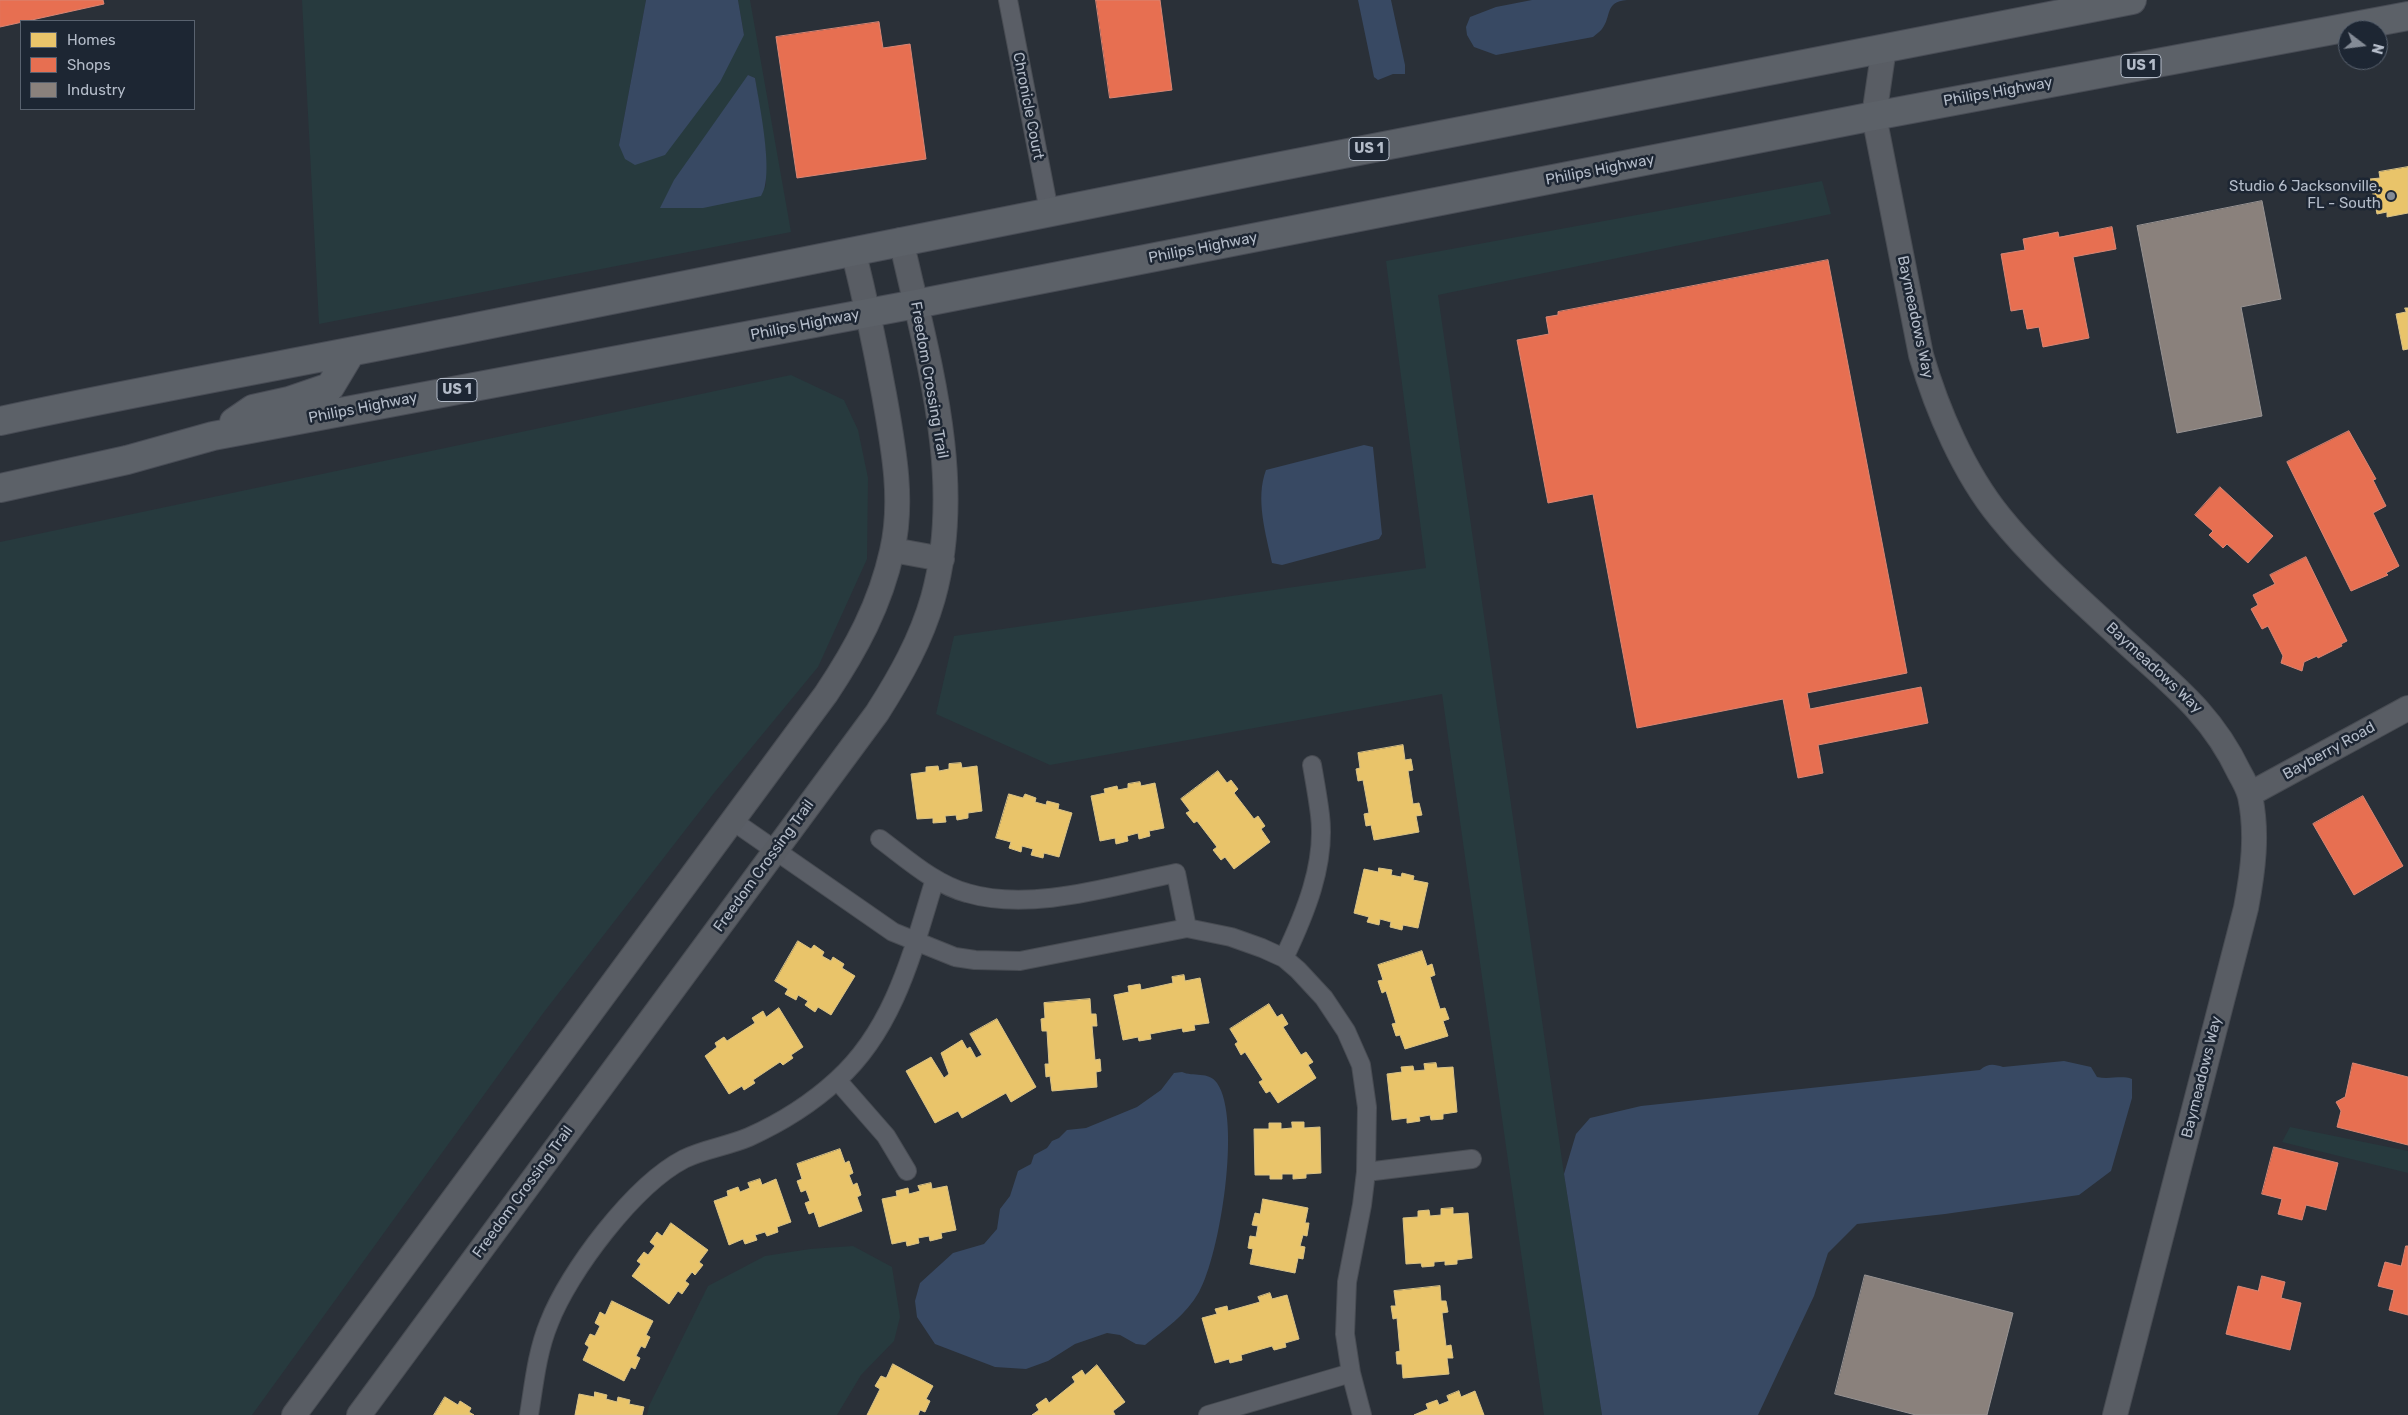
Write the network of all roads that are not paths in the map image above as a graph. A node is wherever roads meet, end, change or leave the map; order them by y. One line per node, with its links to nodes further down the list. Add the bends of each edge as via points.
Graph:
1 (1008, 0): 6 (street, Chronicle Court)
2 (2132, 0): 4 (main road, US 1)
3 (2408, 16): 5 (main road, Philips Highway / US 1)
4 (1884, 48): 5 (street, Baymeadows Way); 6 (main road, US 1)
5 (1874, 116): 9 (main road, Philips Highway / US 1); 19 (street, Baymeadows Way, via 1921,355 1964,462 1999,516 2054,576 2201,711 2228,748)
6 (1049, 211): 7 (main road, US 1)
7 (901, 240): 8 (main road, US 1); 9 (street, Freedom Crossing Trail)
8 (853, 250): 10 (street); 11 (main road, US 1)
9 (916, 304): 10 (main road, Philips Highway / US 1); 16 (street, Freedom Crossing Trail, via 944,451 946,502)
10 (869, 313): 13 (main road, Philips Highway / US 1); 15 (street, via 897,484)
11 (351, 352): 12 (main road, US 1, via 113,396); 13 (main road, via 330,387 253,410)
12 (0, 421)
13 (213, 436): 14 (main road, Philips Highway / US 1, via 127,460)
14 (0, 488)
15 (893, 550): 16 (street); 20 (street, via 882,589 854,652)
16 (942, 559): 22 (street, Freedom Crossing Trail, via 924,625 898,681)
17 (2408, 708): 19 (street, Bayberry Road)
18 (1312, 766): 26 (street, via 1320,816 1318,861 1303,918)
19 (2250, 794): 37 (street, Baymeadows Way, via 2254,868 2246,908)
20 (733, 821): 22 (street); 32 (street)
21 (880, 839): 23 (street)
22 (775, 851): 25 (street, via 892,932); 33 (street, Freedom Crossing Trail)
23 (934, 878): 24 (street, via 967,893 1008,900 1056,897 1176,873); 25 (street)
24 (1187, 928): 25 (street, via 1020,961 955,957); 26 (street, via 1231,937)
25 (916, 941): 27 (street, via 904,981 883,1021 856,1060)
26 (1284, 958): 30 (street, via 1324,998 1346,1031 1361,1065 1367,1107)
27 (837, 1080): 29 (street, via 886,1136); 34 (street, via 792,1114 748,1138 685,1159 656,1177 629,1202 570,1280 548,1323 537,1363)
28 (1472, 1159): 30 (street)
29 (907, 1171)
30 (1366, 1172): 31 (street, via 1347,1282 1346,1334)
31 (1351, 1373): 35 (street); 36 (street)
32 (294, 1415)
33 (359, 1415)
34 (529, 1415)
35 (1208, 1415)
36 (1362, 1415)
37 (2115, 1415)

